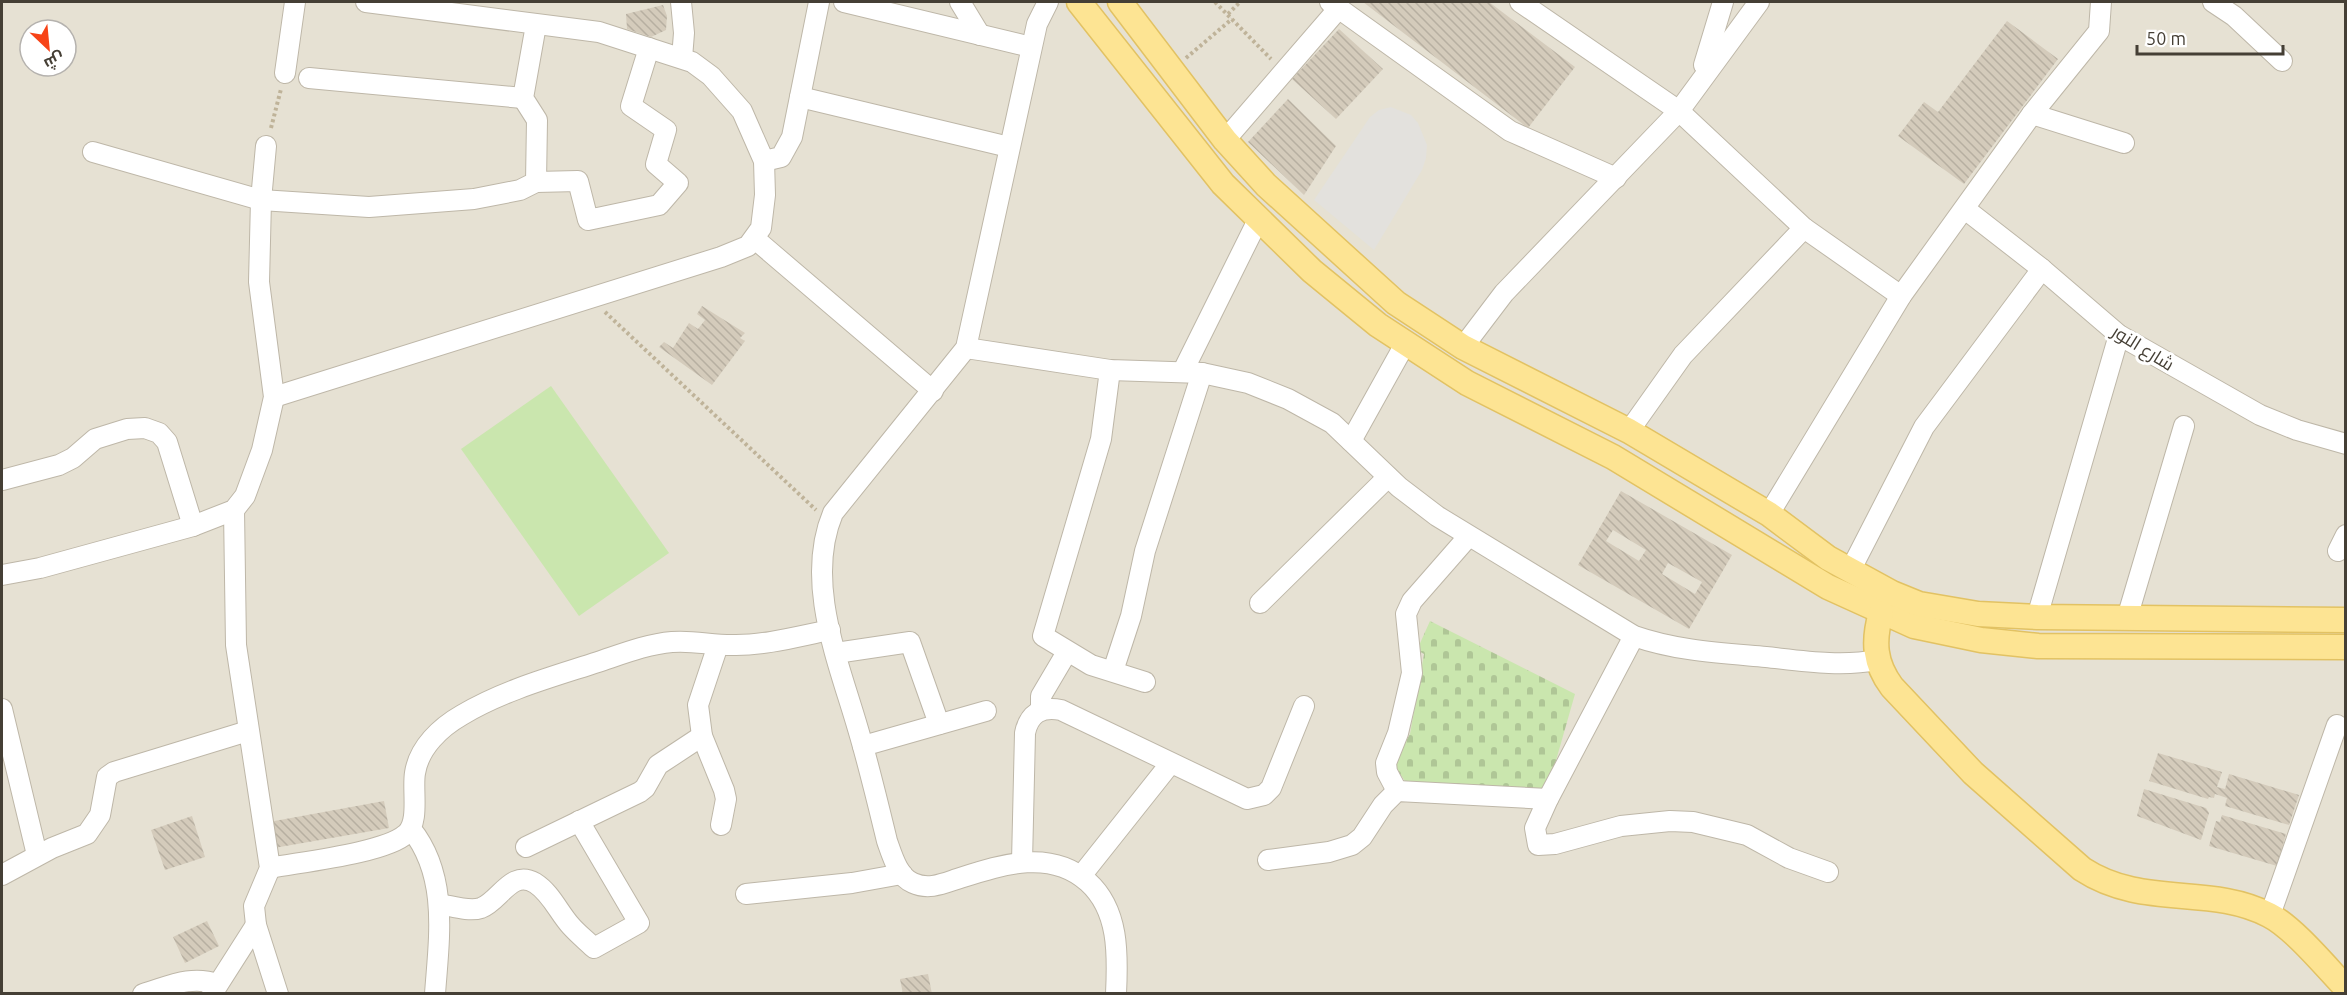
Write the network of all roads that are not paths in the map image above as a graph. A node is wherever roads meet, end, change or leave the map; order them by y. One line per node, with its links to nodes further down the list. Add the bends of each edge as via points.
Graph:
1 (294, 2): 22 (street)
2 (366, 2): 16 (street)
3 (681, 2): 20 (street)
4 (819, 2): 25 (street)
5 (844, 2): 17 (street)
6 (960, 2): 17 (street)
7 (1048, 2): 18 (street)
8 (1079, 2): 39 (main road, via 1202,160)
9 (1120, 2): 29 (main road)
10 (1520, 2): 27 (street)
11 (1723, 2): 24 (street, via 1712,46)
12 (1759, 2): 24 (street)
13 (2101, 2): 28 (street, via 2099,31)
14 (2213, 2): 21 (street, via 2234,16)
15 (1334, 5): 29 (street, via 1283,73); 35 (street, via 1510,131)
16 (536, 25): 19 (street, via 599,32); 26 (street)
17 (980, 34): 18 (street)
18 (1032, 47): 32 (street)
19 (649, 48): 20 (street); 36 (street, via 631,106 666,130 656,164 678,183 659,205 588,220 578,181)
20 (682, 58): 34 (street, via 730,94 742,111)
21 (2282, 61)
22 (285, 74)
23 (309, 78): 26 (street)
24 (1694, 90): 27 (street)
25 (800, 97): 32 (street); 34 (street, via 787,149 781,157)
26 (523, 98): 36 (street, via 537,120)
27 (1679, 111): 35 (street); 40 (street)
28 (2032, 114): 30 (street); 38 (street)
29 (1224, 140): 46 (main road, via 1266,185 1362,274 1405,310)
30 (2124, 143)
31 (266, 146): 37 (street)
32 (1008, 147): 47 (street)
33 (93, 152): 37 (street)
34 (764, 161): 41 (street, via 764,217)
35 (1616, 178): 46 (street, via 1504,293)
36 (536, 182): 37 (street, via 520,190 474,199 369,207)
37 (261, 200): 51 (street, via 259,282)
38 (1965, 209): 42 (street, شارع النور); 43 (street)
39 (1258, 220): 45 (main road, via 1312,271); 49 (street)
40 (1804, 228): 43 (street); 53 (street, via 1683,354)
41 (755, 239): 50 (street); 51 (street, via 721,257)
42 (2042, 269): 44 (street, شارع النور); 62 (street, via 1924,427)
43 (1901, 296): 59 (street)
44 (2119, 335): 55 (street, شارع النور, via 2260,415); 66 (street)
45 (1405, 344): 54 (street); 65 (main road, via 1467,383 1613,457 1828,587)
46 (1463, 347): 53 (main road)
47 (966, 348): 48 (street); 50 (street)
48 (1110, 369): 49 (street); 73 (street, via 1101,439 1043,636)
49 (1193, 372): 54 (street, via 1248,383 1288,399 1332,423); 76 (street, via 1131,616)
50 (933, 392): 69 (street, via 842,499 829,522 823,585)
51 (273, 397): 58 (street, via 270,424 258,461 245,496)
52 (2184, 426): 67 (street)
53 (1629, 431): 59 (main road)
54 (1351, 441): 56 (street)
55 (2346, 444)
56 (1388, 477): 61 (street); 64 (street)
57 (2, 480): 60 (street, via 59,465 109,433 145,428 167,442)
58 (234, 510): 60 (street); 84 (street, via 234,619)
59 (1769, 514): 62 (main road)
60 (193, 526): 63 (street)
61 (1468, 537): 70 (street); 88 (street, via 1412,601 1406,614 1412,673 1398,733 1386,763)
62 (1850, 571): 66 (main road, via 1919,604 1978,614)
63 (2, 575)
64 (1260, 603)
65 (1881, 613): 72 (main road, via 1942,634 2038,646); 75 (main road, via 1875,637)
66 (2037, 617): 67 (main road)
67 (2127, 618): 68 (main road)
68 (2346, 620)
69 (830, 630): 71 (street, via 752,644); 74 (street)
70 (1634, 636): 75 (street, via 1659,645 1699,651 1833,663); 89 (street)
71 (718, 645): 85 (street, via 698,705); 92 (street, via 671,642 631,651 506,693 462,715 446,725 419,758)
72 (2346, 647)
73 (1067, 652): 76 (street); 80 (street, via 1041,696)
74 (836, 653): 82 (street, via 910,642); 86 (street)
75 (1877, 660): 104 (main road, via 1892,687 1946,746 2100,881 2135,892 2233,903)
76 (1113, 671): 77 (street)
77 (1145, 682)
78 (1304, 706): 87 (street, via 1271,788 1256,799 1238,796)
79 (2, 710): 94 (street)
80 (1041, 710): 87 (street, via 1061,710); 96 (street, via 1033,715 1024,733)
81 (986, 711): 82 (street)
82 (939, 724): 86 (street)
83 (2337, 725): 104 (street)
84 (248, 731): 94 (street, via 114,772 107,777 103,806 95,826 80,839); 97 (street)
85 (702, 736): 90 (street, via 657,765 645,788); 91 (street, via 726,799)
86 (863, 746): 99 (street, via 887,841)
87 (1170, 764): 101 (street)
88 (1397, 791): 89 (street); 95 (street, via 1352,845)
89 (1548, 799): 98 (street, via 1535,828 1538,844 1545,846 1621,826 1693,822 1747,835 1789,858)
90 (579, 821): 93 (street); 103 (street, via 639,923 594,948 545,892 526,880 515,881 481,908)
91 (721, 825)
92 (411, 829): 97 (street, via 396,841 381,846); 103 (street, via 428,857)
93 (526, 847)
94 (37, 855): 100 (street)
95 (1268, 860)
96 (1023, 862): 99 (street, via 926,887 911,883); 101 (street, via 1051,861 1070,867)
97 (270, 868): 105 (street, via 254,906)
98 (1828, 872)
99 (902, 874): 102 (street)
100 (2, 875)
101 (1081, 876): 111 (street, via 1096,889 1113,927 1117,945)
102 (746, 894)
103 (440, 904): 110 (street)
104 (2270, 915): 106 (main road)
105 (256, 926): 107 (street); 109 (street)
106 (2346, 988)
107 (215, 989): 108 (street, via 203,979 190,979)
108 (143, 993)
109 (278, 993)
110 (435, 993)
111 (1116, 993)

